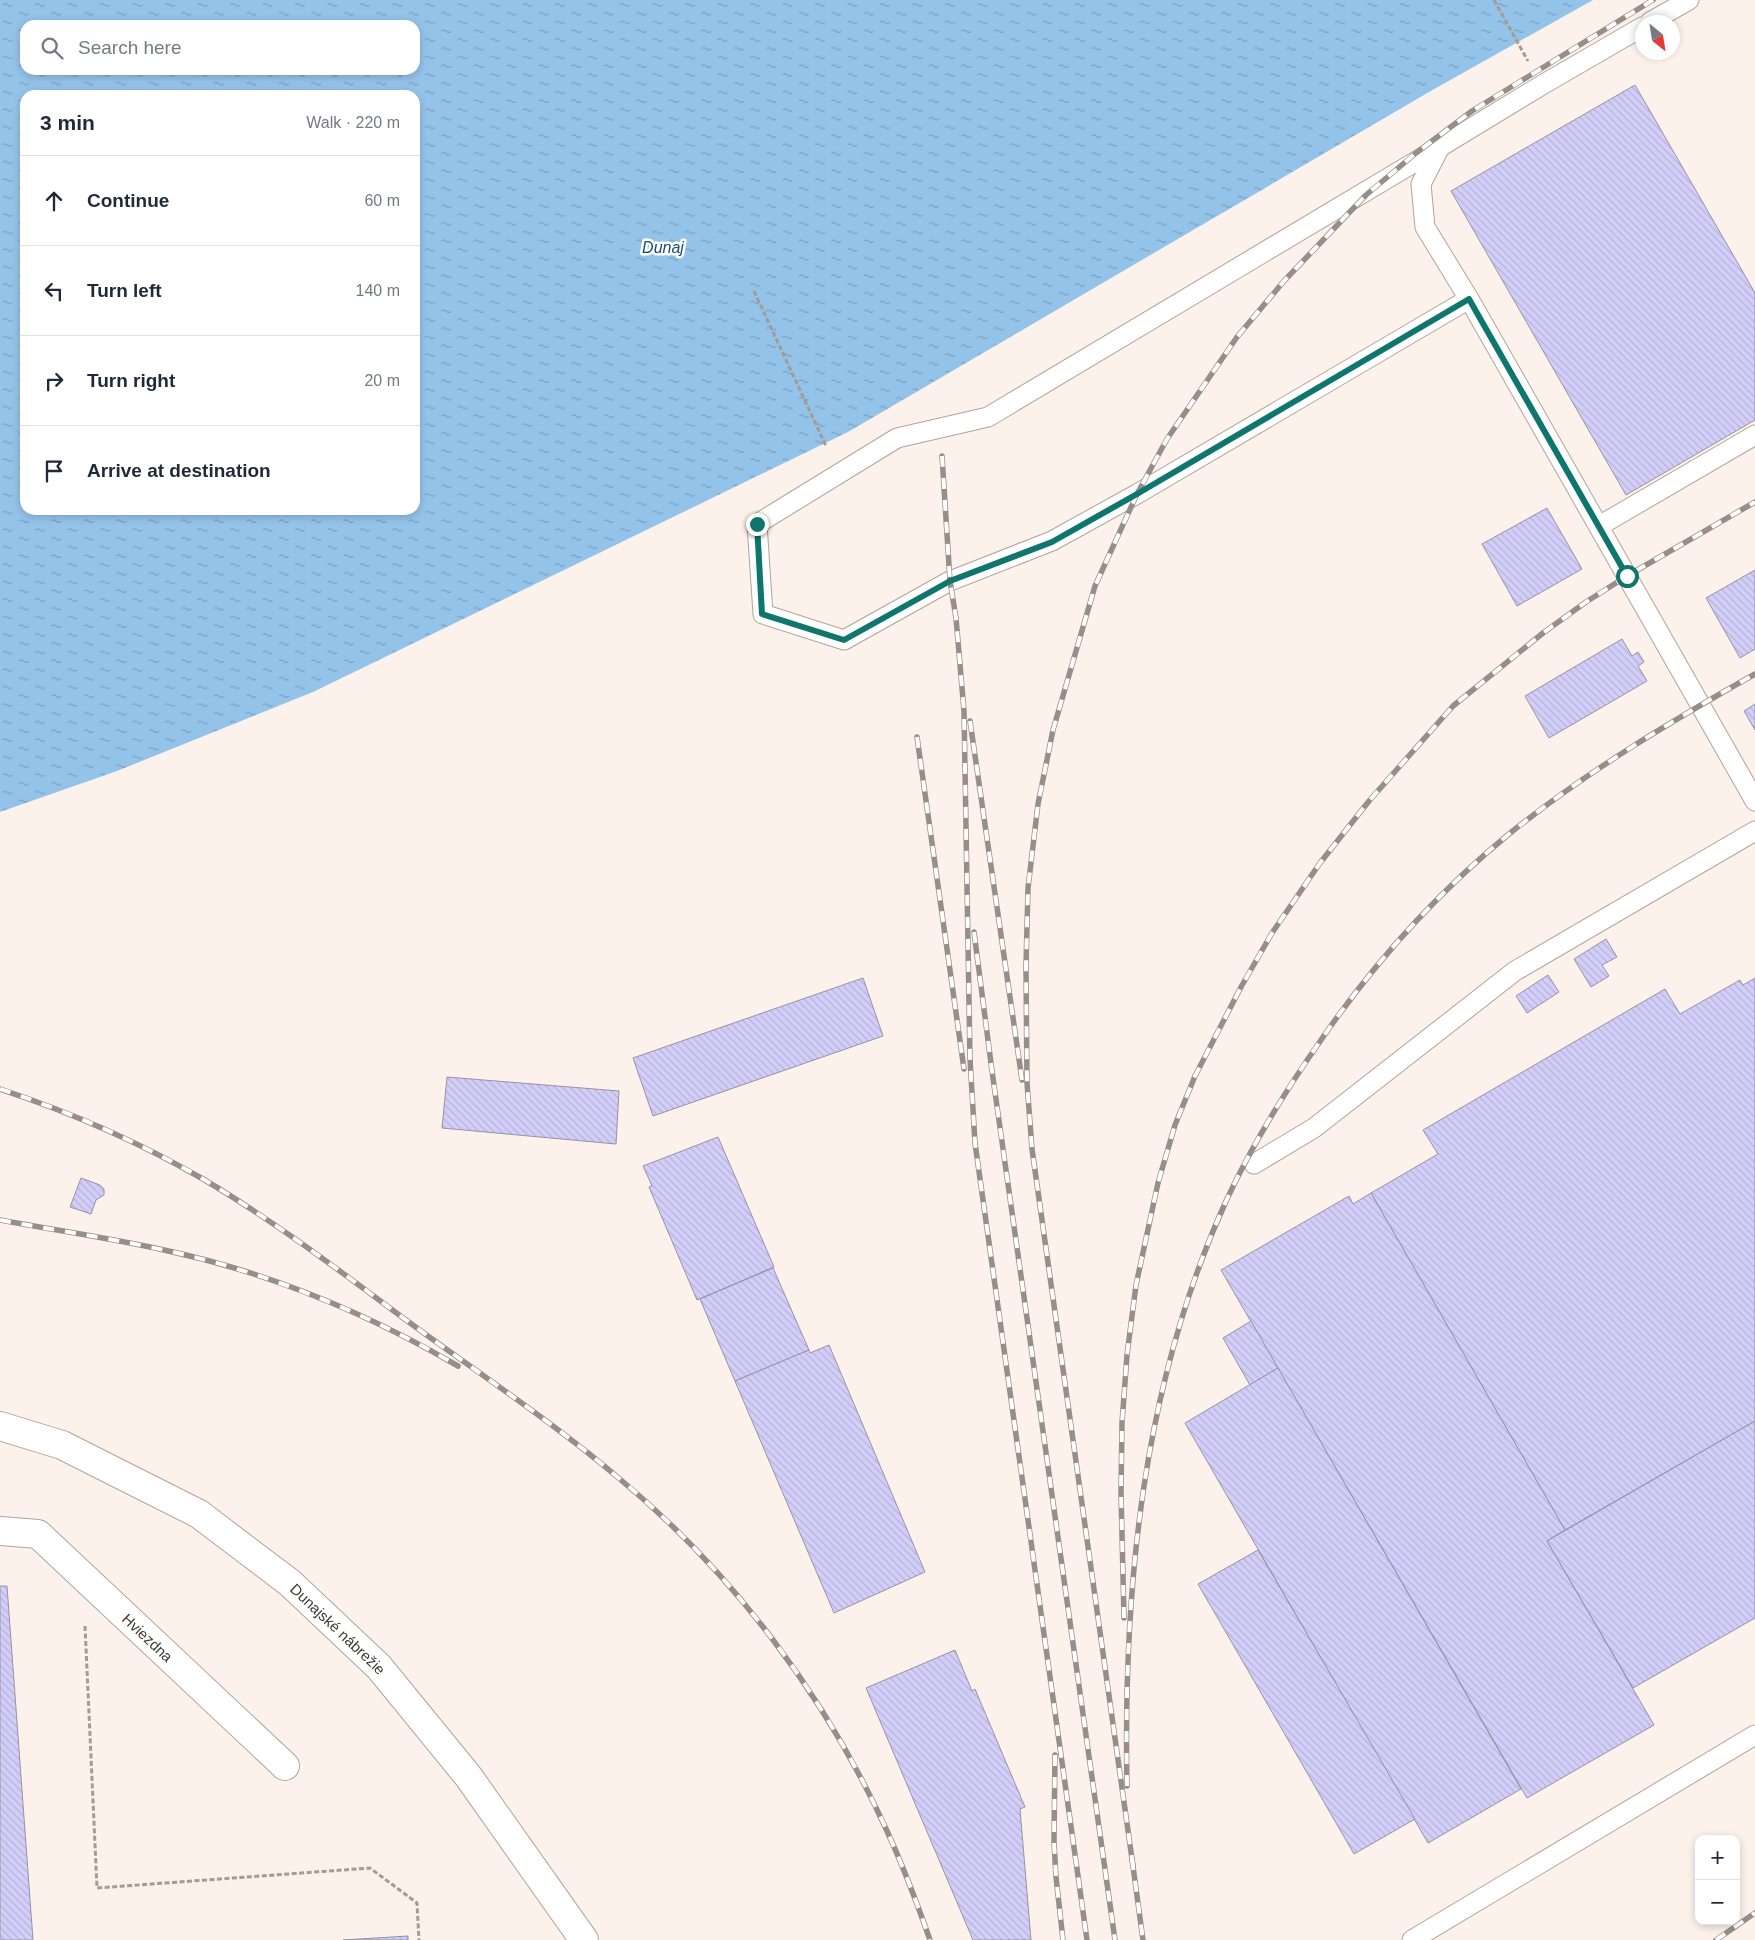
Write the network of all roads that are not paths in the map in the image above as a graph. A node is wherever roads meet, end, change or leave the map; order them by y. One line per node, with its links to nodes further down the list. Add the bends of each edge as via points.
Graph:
1 (1689, 0): 2 (lane)
2 (1662, 15)
3 (1635, 31): 4 (lane)
4 (1440, 147): 5 (lane, via 1421,184 1425,227); 5 (lane, via 988,417 897,438 757,524 762,614 844,640 950,581 1052,542)
5 (1469, 299): 7 (lane)
6 (1755, 435): 7 (lane)
7 (1599, 526): 8 (lane)
8 (1755, 801)
9 (1755, 831): 10 (lane, via 1515,971 1314,1128)
10 (1254, 1164)
11 (0, 1426): 15 (street, Dunajské nábrežie, via 62,1445 199,1514 290,1583 379,1667 468,1776)
12 (0, 1531): 14 (street, Hviezdna, via 38,1534)
13 (1755, 1735): 16 (lane)
14 (285, 1766)
15 (584, 1940)
16 (1412, 1940)

